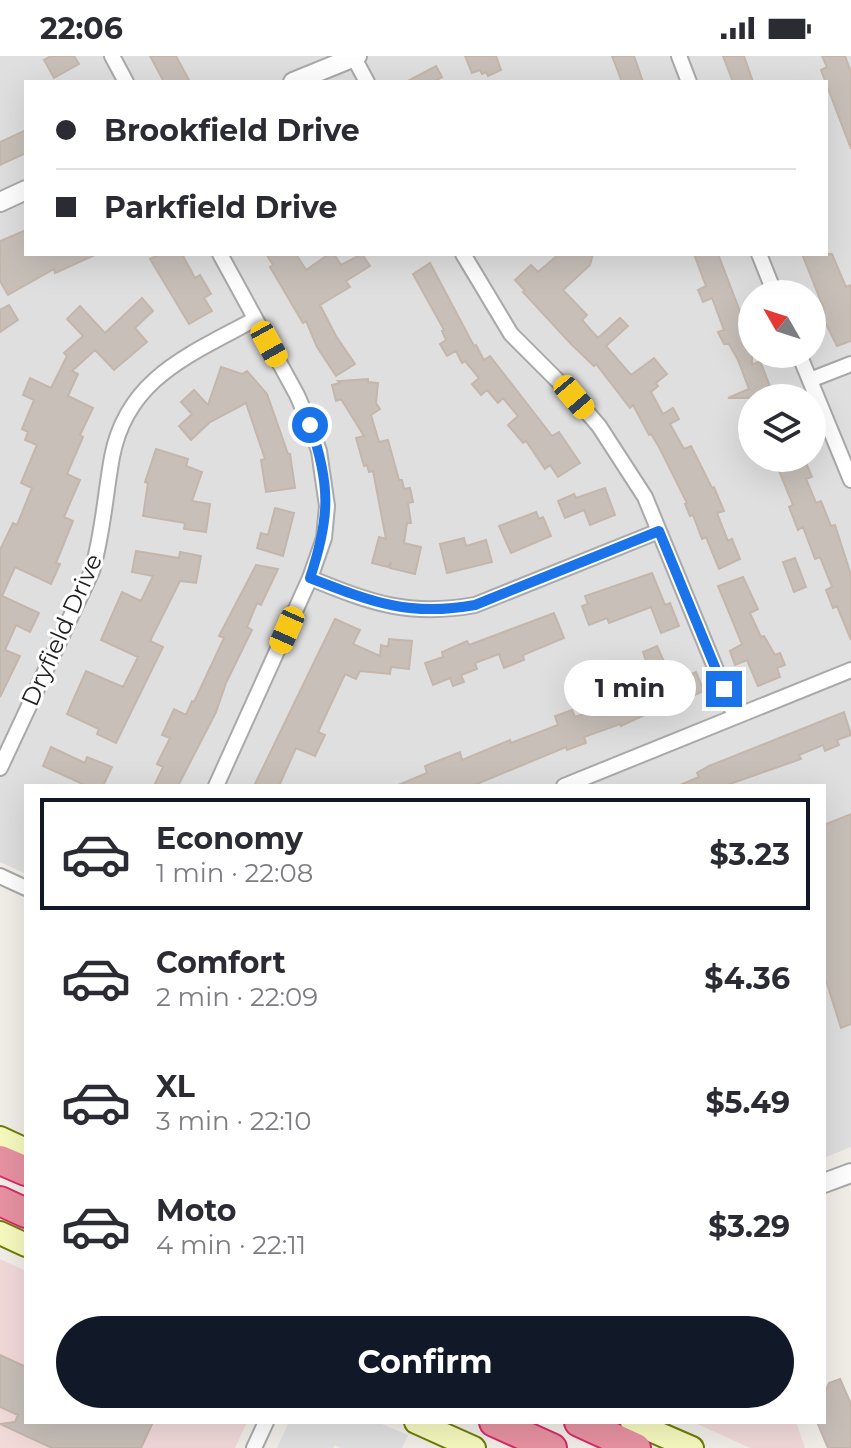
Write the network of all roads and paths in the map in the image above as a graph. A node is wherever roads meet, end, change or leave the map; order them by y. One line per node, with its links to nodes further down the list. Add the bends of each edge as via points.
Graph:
1 (112, 56): 4 (street)
2 (355, 56): 5 (street); 6 (street)
3 (679, 56): 7 (street)
4 (125, 80)
5 (298, 80)
6 (366, 80)
7 (688, 80)
8 (24, 191): 9 (street)
9 (0, 202)
10 (221, 256): 14 (street)
11 (464, 256): 19 (street, via 511,334 574,397 623,460)
12 (760, 256): 13 (street)
13 (769, 280)
14 (255, 319): 20 (street, via 297,395 319,451 327,506 324,538); 23 (street, Dryfield Drive, via 166,368 128,412 112,456 92,571)
15 (851, 364): 17 (street)
16 (805, 368): 17 (street)
17 (810, 380): 18 (street)
18 (851, 480)
19 (659, 531): 20 (street, via 475,605 444,610 384,605); 22 (street)
20 (310, 578): 24 (street)
21 (851, 670): 22 (street)
22 (735, 716): 25 (street)
23 (0, 768)
24 (217, 784)
25 (569, 784)
26 (0, 876): 27 (street)
27 (24, 887)
28 (0, 1138): 29 (main road)
29 (24, 1149)
30 (0, 1160): 31 (highway)
31 (24, 1170)
32 (851, 1173): 33 (street)
33 (826, 1182)
34 (0, 1201): 35 (highway)
35 (24, 1212)
36 (0, 1233): 37 (main road)
37 (24, 1244)
38 (265, 1424): 44 (street)
39 (420, 1424): 45 (main road)
40 (498, 1424): 46 (highway)
41 (587, 1424): 43 (highway)
42 (633, 1424): 43 (main road)
43 (648, 1440): 47 (main road)
44 (254, 1448)
45 (474, 1448)
46 (552, 1448)
47 (692, 1448)

